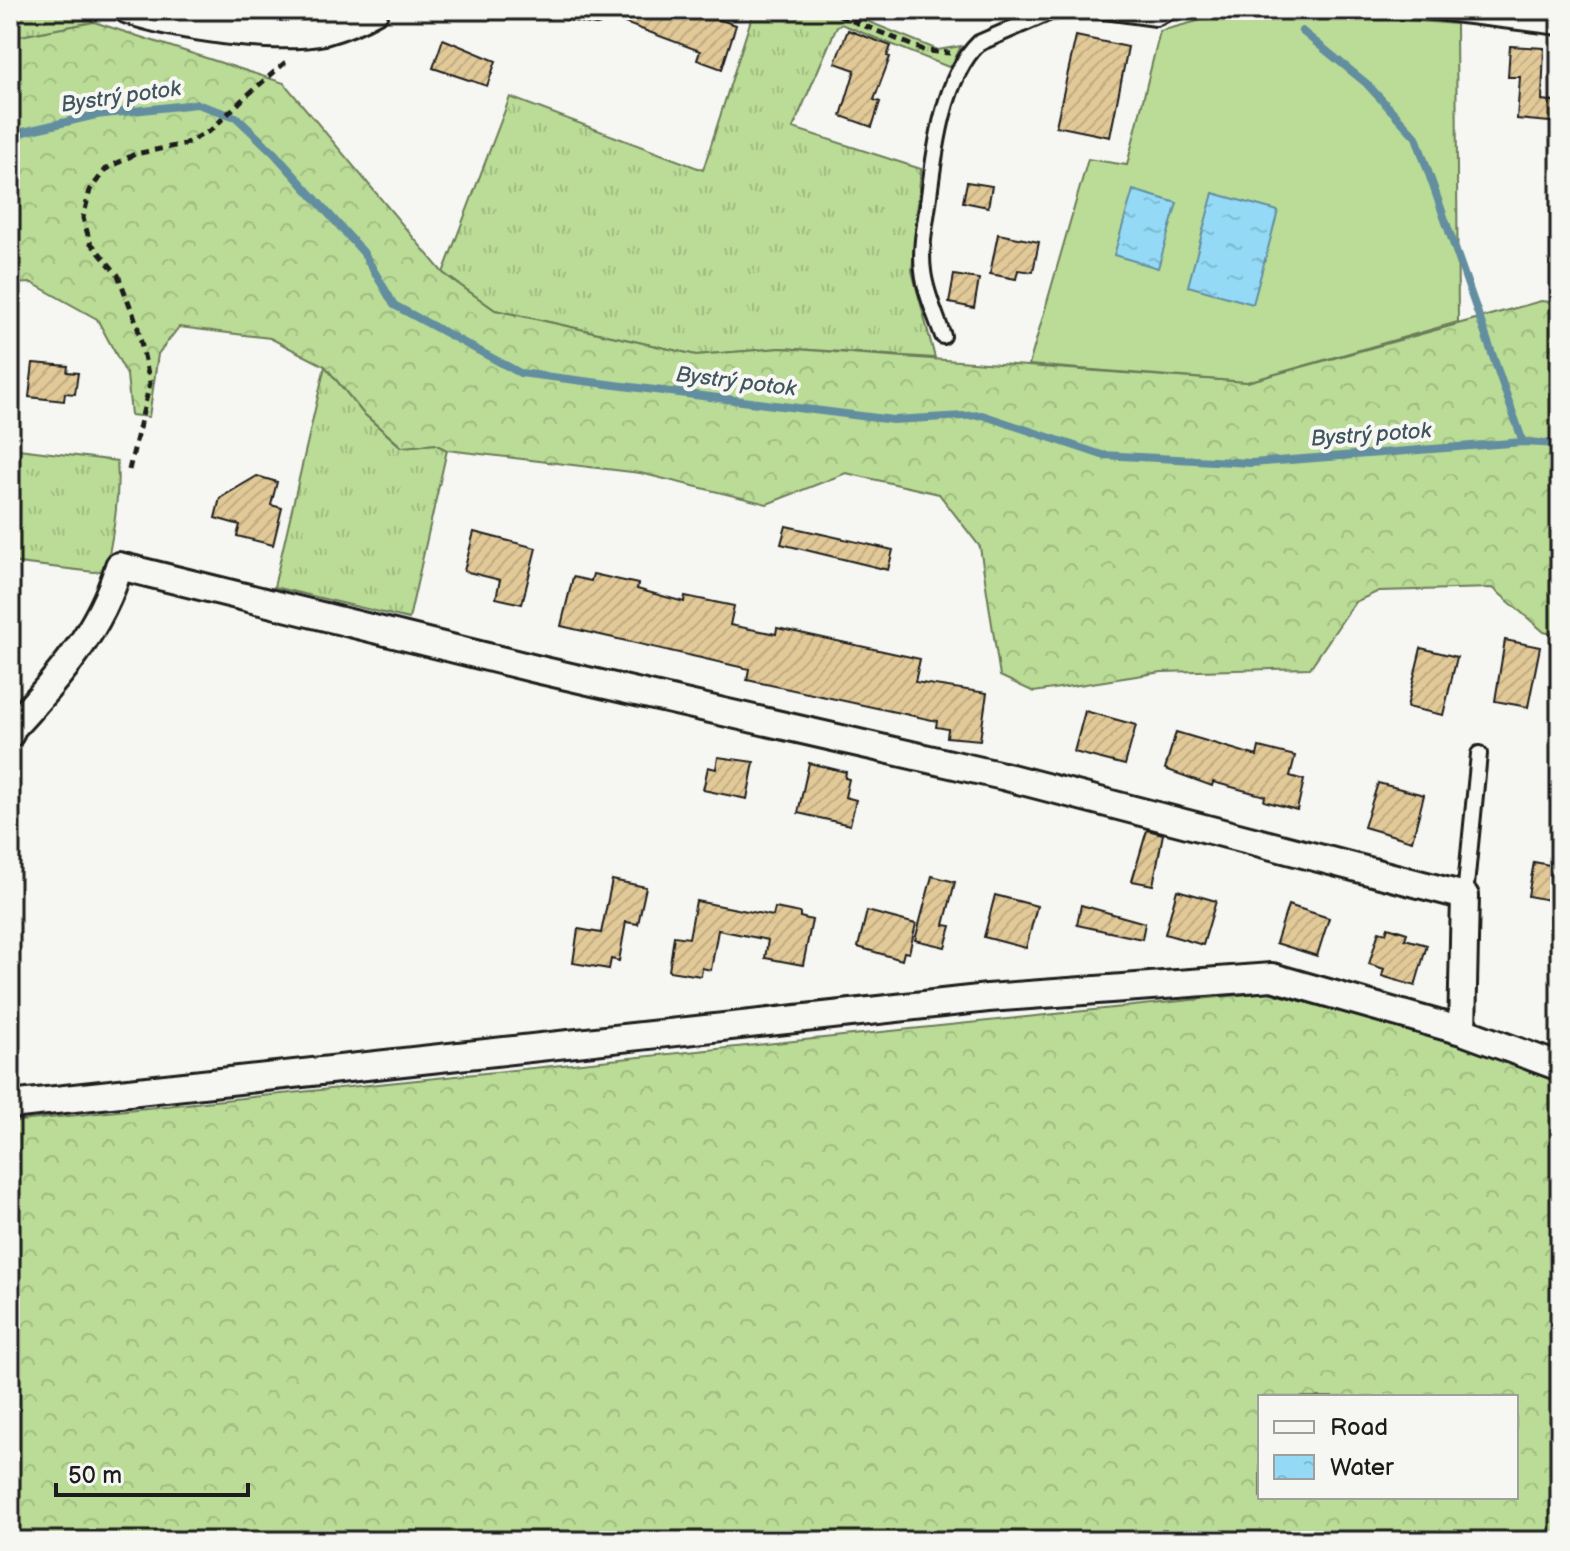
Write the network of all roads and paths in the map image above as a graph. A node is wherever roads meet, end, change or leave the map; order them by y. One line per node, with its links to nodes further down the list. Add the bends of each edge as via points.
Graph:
1 (128, 10): 2 (street, via 198,27 293,34 322,31)
2 (375, 10)
3 (563, 10): 9 (lane)
4 (826, 10): 11 (path, via 926,51)
5 (1067, 10): 11 (lane, via 1006,29)
6 (1098, 10): 7 (lane, via 1156,18)
7 (1173, 10)
8 (1420, 10): 10 (lane)
9 (596, 16)
10 (1560, 27)
11 (971, 50): 13 (lane, via 936,139 925,227 923,272)
12 (289, 60): 14 (path, via 211,130 185,144 135,154 106,169 90,190 83,218 90,242 118,275 137,324 150,383)
13 (943, 336)
14 (129, 470)
15 (10, 734): 17 (street, via 95,626 119,566 1003,776)
16 (1479, 754): 17 (lane)
17 (1465, 896): 18 (street)
18 (1462, 1031): 19 (street); 20 (street, via 1272,977 988,998)
19 (1560, 1067)
20 (10, 1105)

